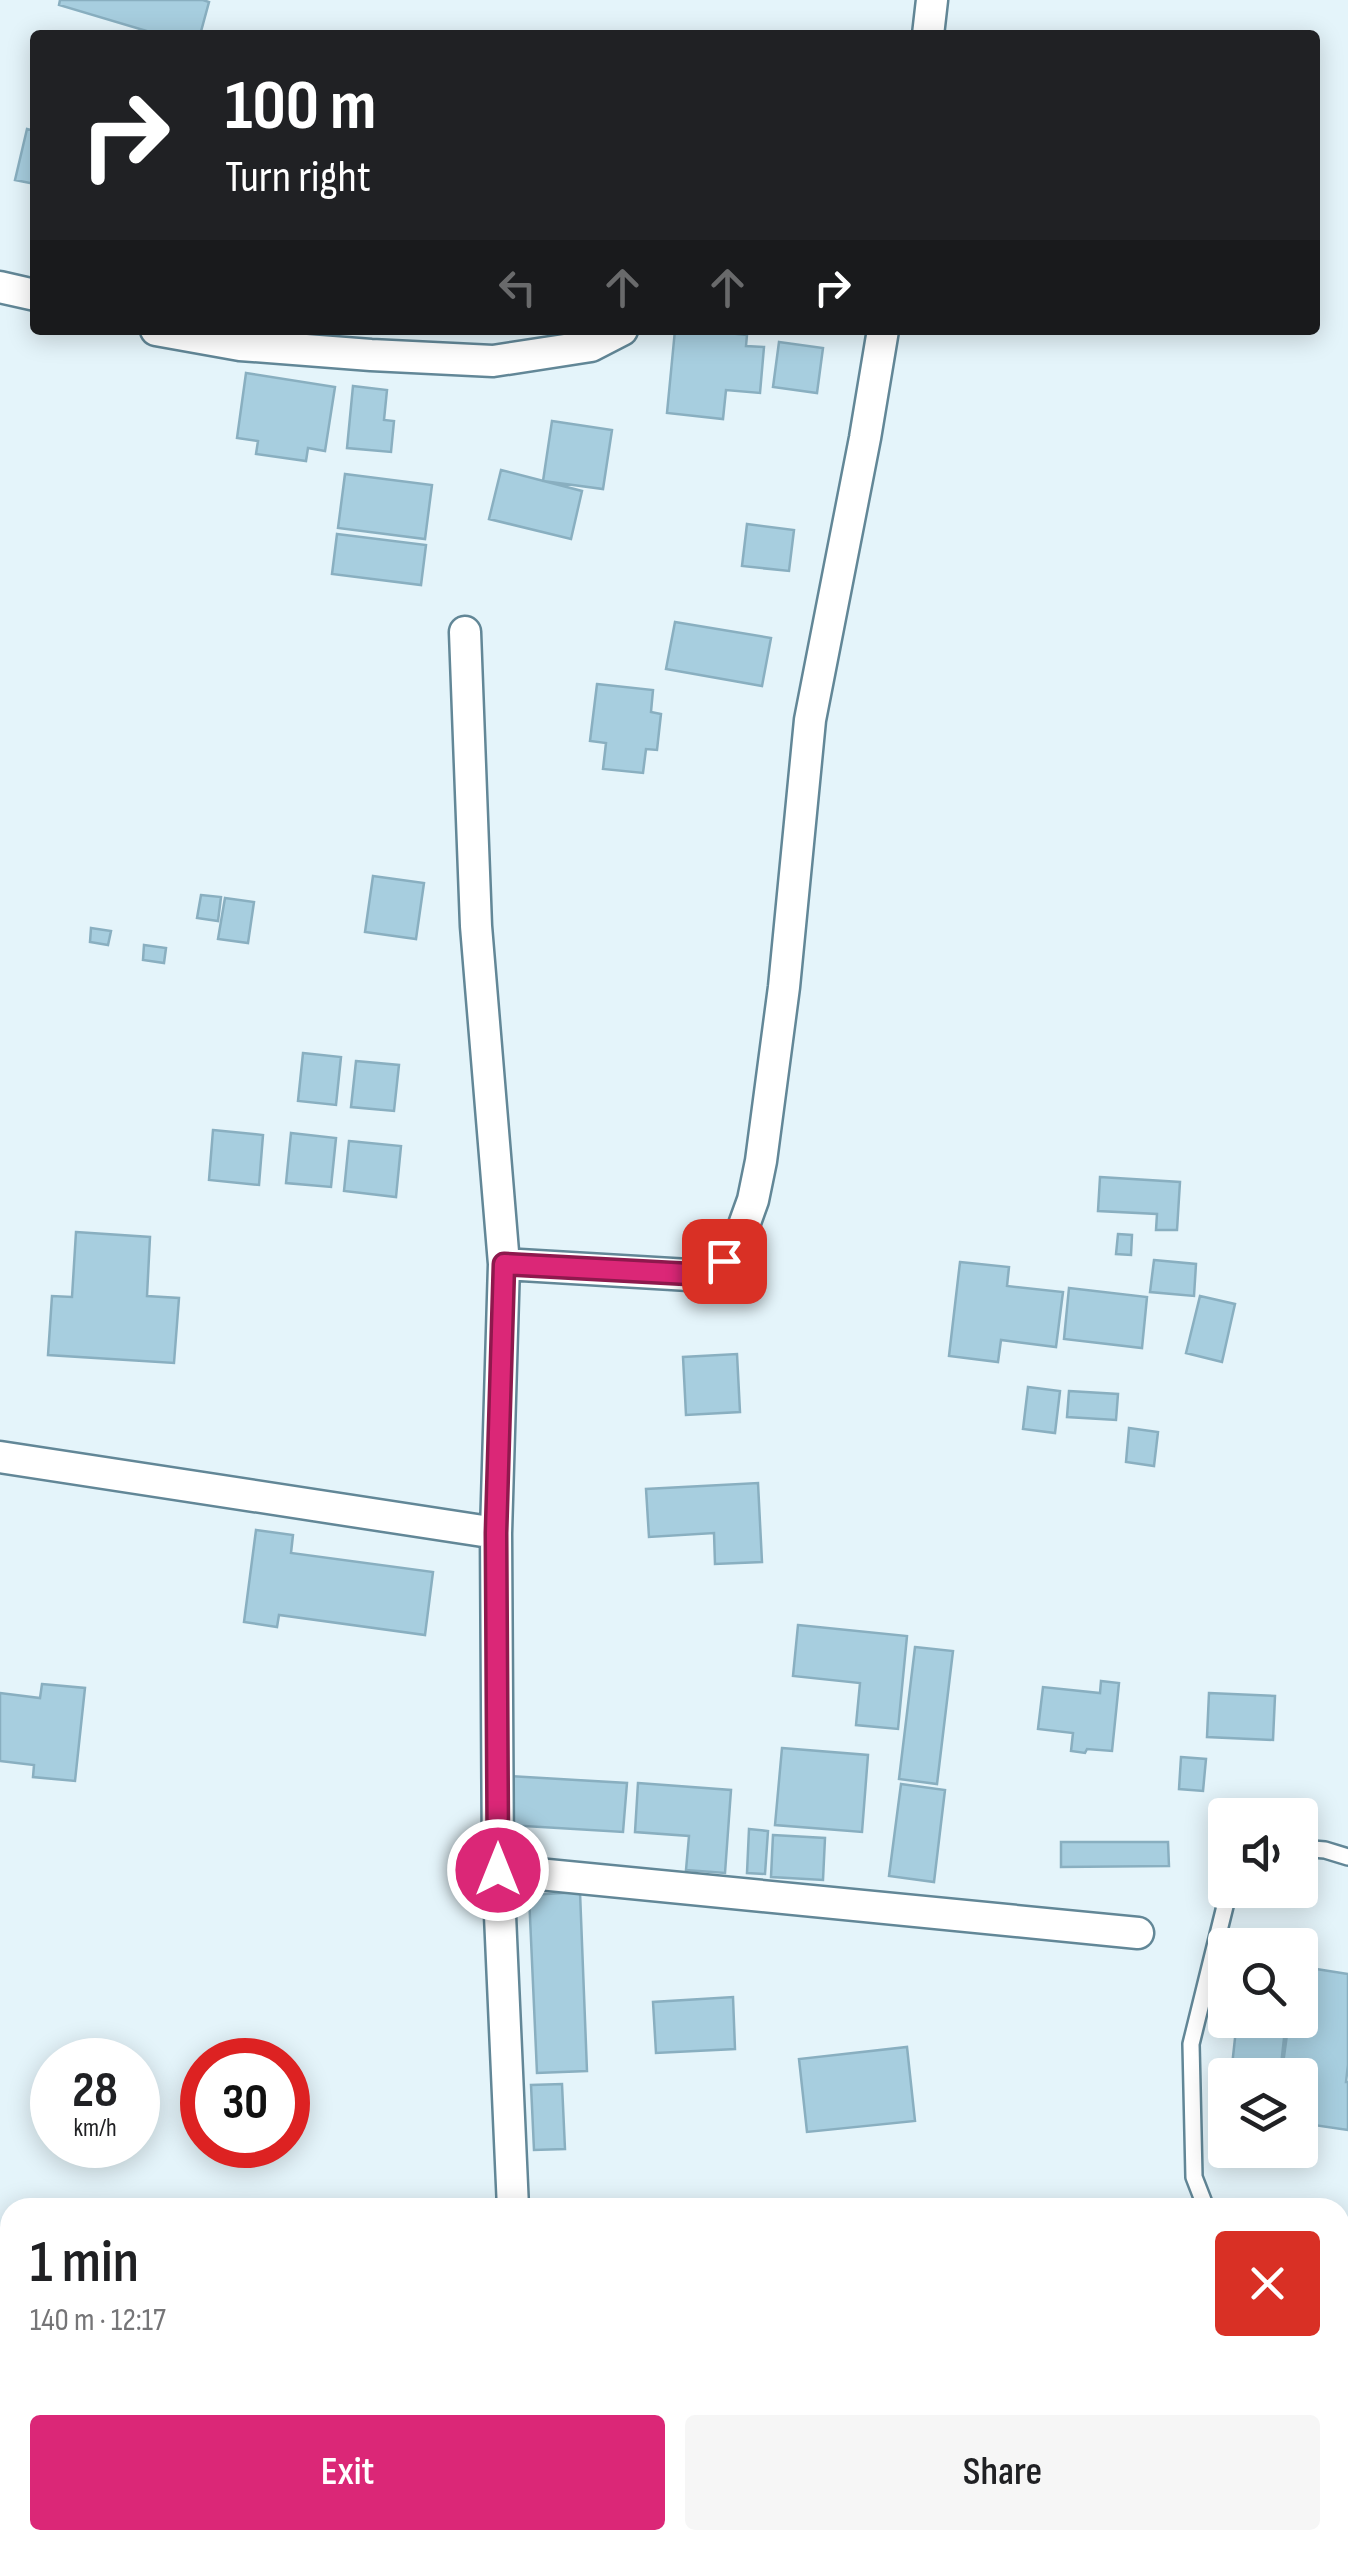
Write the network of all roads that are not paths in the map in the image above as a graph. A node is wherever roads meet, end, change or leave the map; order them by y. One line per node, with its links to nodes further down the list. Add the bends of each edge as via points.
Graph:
1 (932, 0): 2 (street)
2 (929, 30)
3 (0, 287): 4 (street)
4 (30, 295)
5 (184, 335): 6 (street, via 240,345 492,361 591,346)
6 (612, 335)
7 (882, 335): 9 (street, via 810,720 761,1161 740,1239 724,1261 689,1274)
8 (466, 632): 9 (street, via 476,926)
9 (504, 1264): 11 (street)
10 (0, 1458): 11 (street)
11 (496, 1533): 14 (street)
12 (1318, 1849): 13 (lane)
13 (1348, 1857)
14 (498, 1870): 16 (street); 17 (street)
15 (1224, 1908): 18 (lane, via 1191,2044 1194,2177)
16 (1138, 1933)
17 (514, 2198)
18 (1202, 2198)

